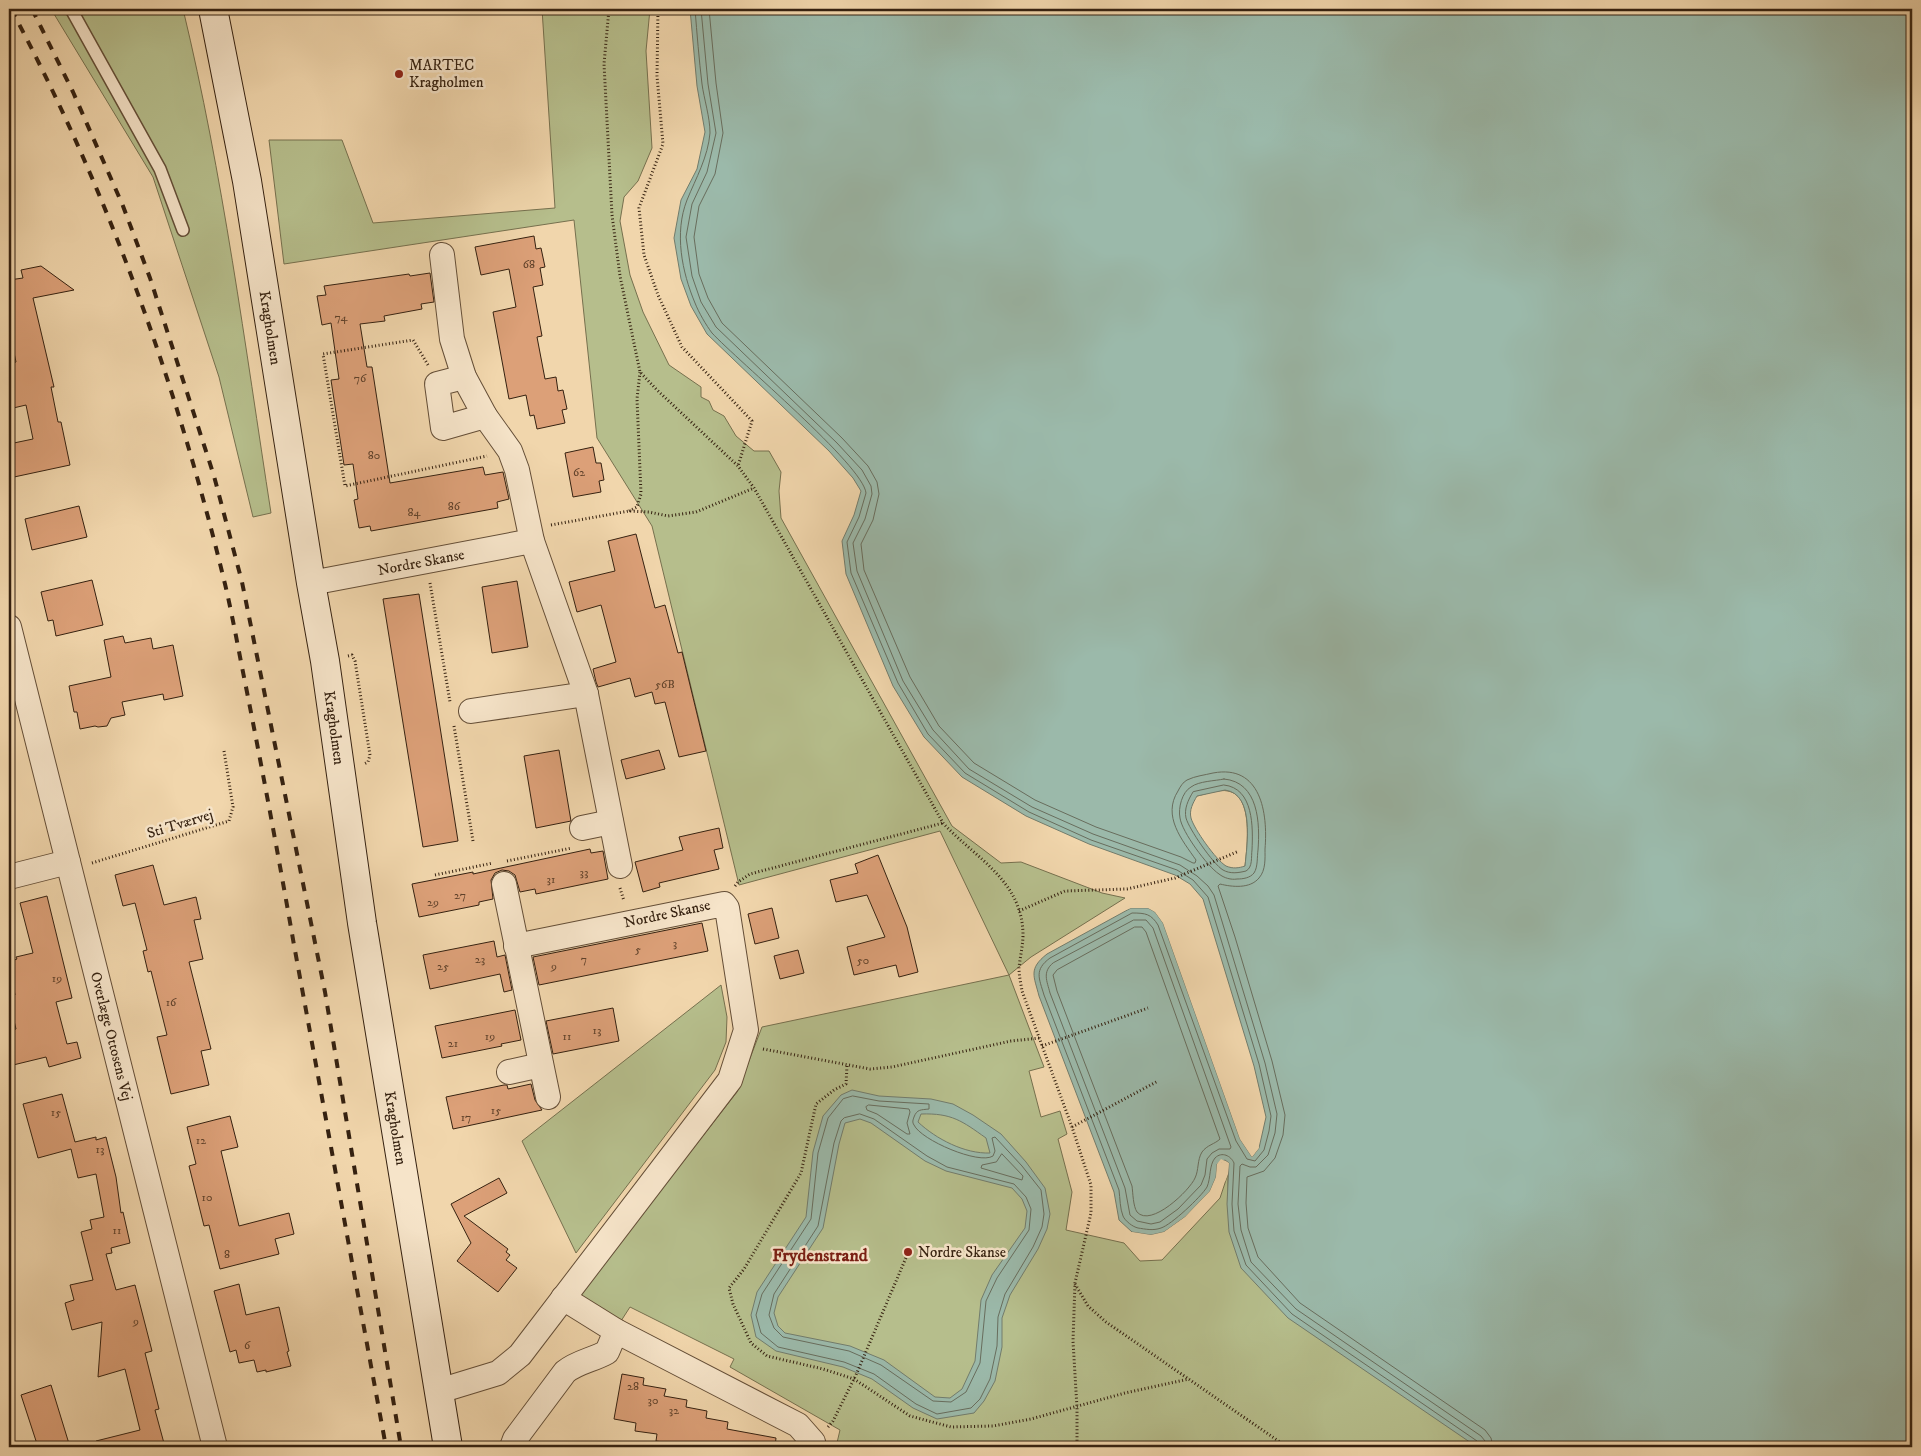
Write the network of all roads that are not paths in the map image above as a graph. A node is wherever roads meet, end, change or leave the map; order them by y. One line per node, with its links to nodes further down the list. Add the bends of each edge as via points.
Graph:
1 (71, 9): 3 (lane, via 160,169)
2 (213, 9): 8 (street, Kragholmen, via 247,181)
3 (184, 230)
4 (442, 256): 5 (street, via 452,339)
5 (464, 377): 6 (street); 6 (street, via 437,384 443,428)
6 (485, 416): 7 (street, via 510,452 517,470)
7 (532, 541): 8 (street, Nordre Skanse); 10 (street)
8 (311, 583): 24 (street, Kragholmen, via 362,924)
9 (9, 627): 14 (street, Overlæge Ottosens Vej)
10 (586, 694): 11 (street); 12 (street)
11 (471, 711)
12 (611, 822): 13 (street); 15 (street)
13 (582, 828)
14 (69, 866): 16 (street); 26 (street, Overlæge Ottosens Vej)
15 (620, 866)
16 (9, 877)
17 (504, 884): 18 (street)
18 (516, 946): 19 (street); 22 (street, Nordre Skanse, via 724,904 746,1030 730,1080)
19 (541, 1065): 20 (street); 21 (street)
20 (509, 1072)
21 (548, 1097)
22 (563, 1298): 23 (street); 24 (street, Nordre Skanse, via 520,1355 498,1373)
23 (616, 1332): 25 (street, via 798,1425); 28 (street, via 607,1352 574,1364 564,1372)
24 (438, 1391): 27 (street, Kragholmen)
25 (813, 1445)
26 (215, 1447)
27 (448, 1447)
28 (512, 1447)

